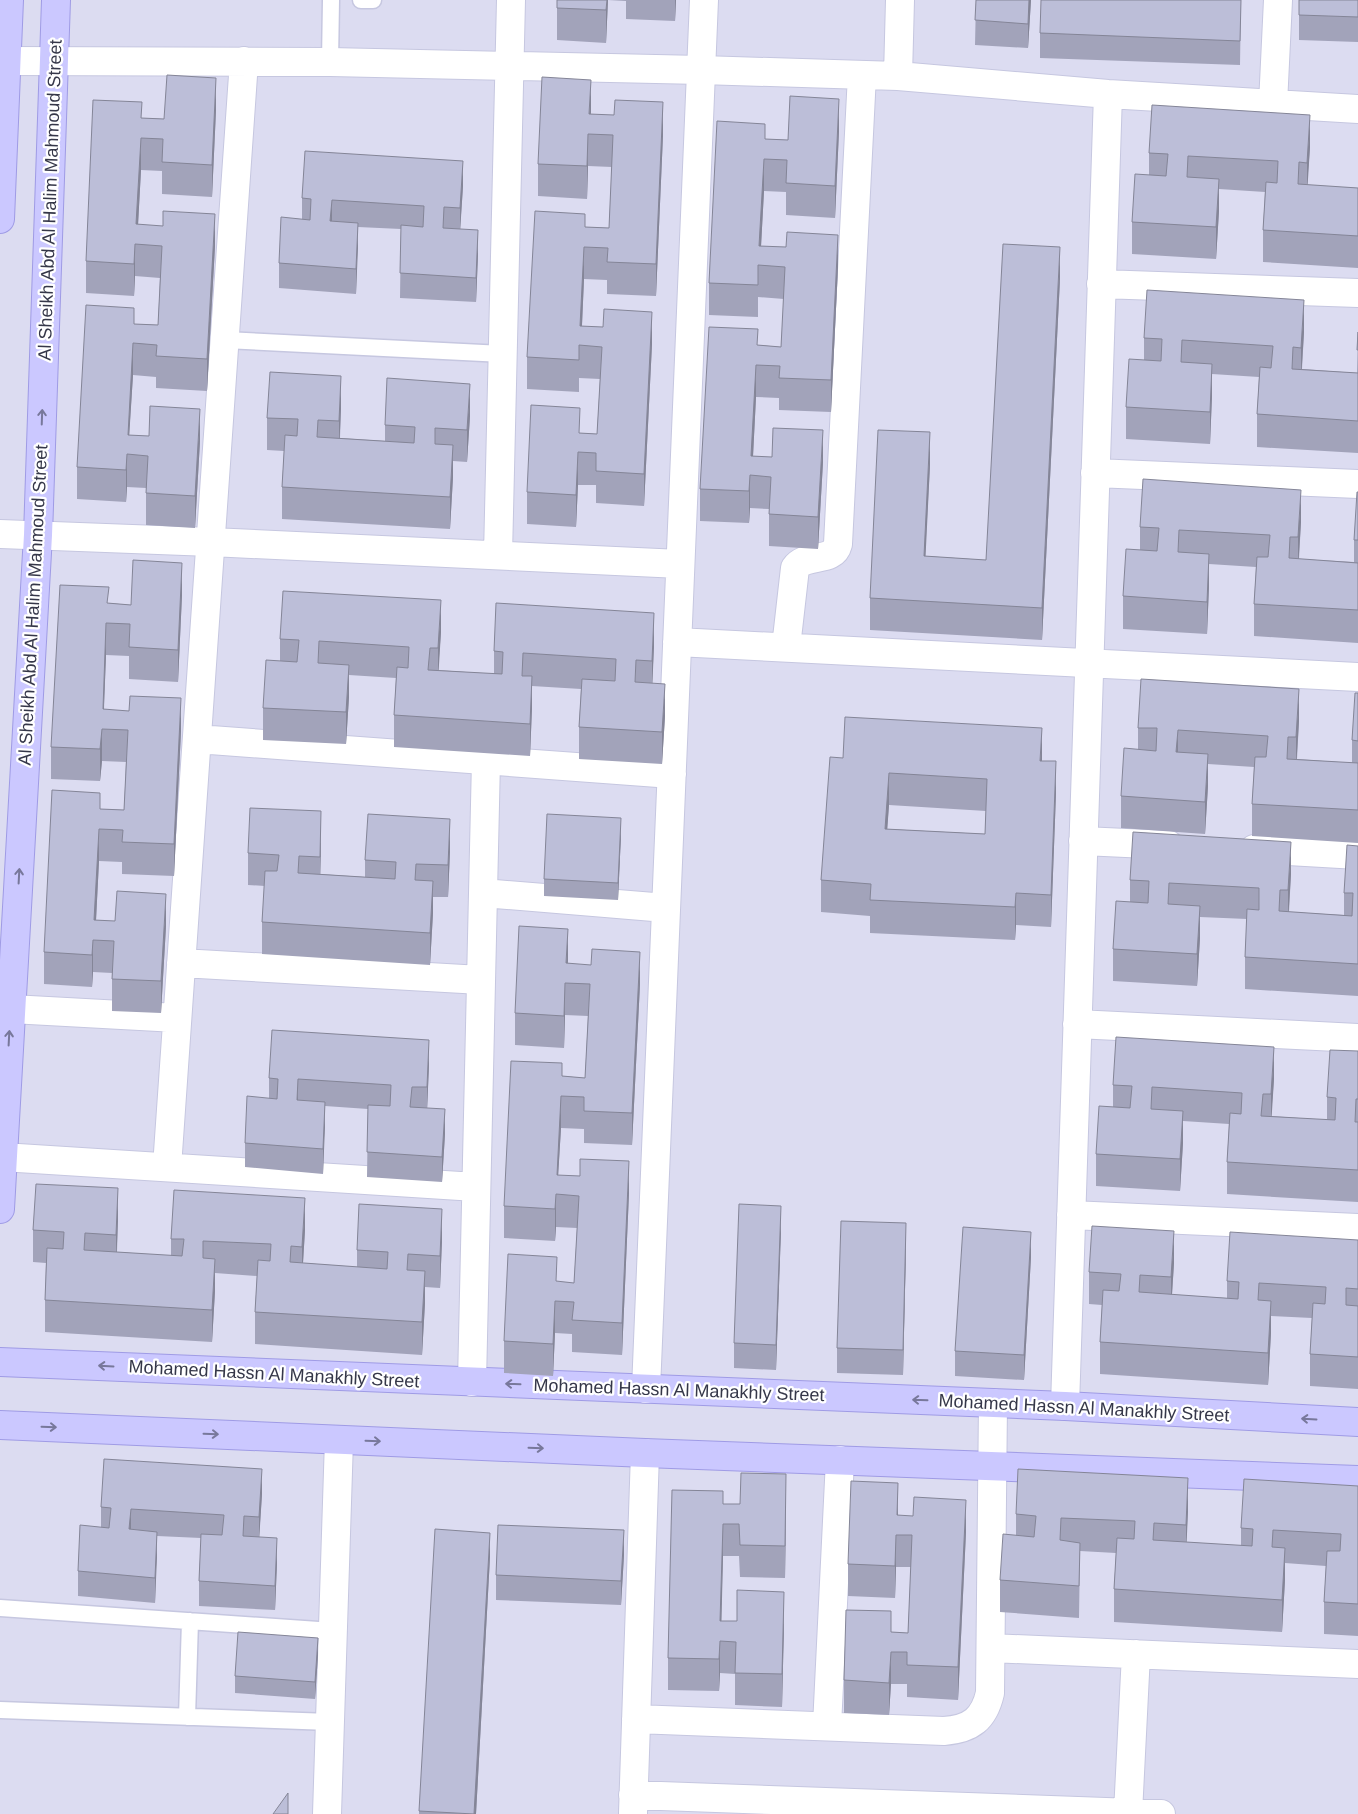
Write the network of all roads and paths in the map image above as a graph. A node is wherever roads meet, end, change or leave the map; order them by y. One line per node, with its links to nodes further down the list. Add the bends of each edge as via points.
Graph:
1 (9, 0): 11 (street)
2 (56, 0): 10 (street, Al Sheikh Abd Al Halim Mahmoud Street)
3 (330, 0): 13 (lane)
4 (361, 0): 5 (lane)
5 (373, 0)
6 (511, 0): 14 (street)
7 (704, 0): 15 (street)
8 (900, 0): 17 (street)
9 (1278, 0): 19 (street)
10 (54, 60): 11 (street); 12 (street); 30 (street, Al Sheikh Abd Al Halim Mahmoud Street, one-way to 10)
11 (6, 61): 21 (street)
12 (244, 61): 13 (street); 25 (street)
13 (330, 62): 14 (street)
14 (510, 66): 15 (street); 26 (street)
15 (701, 70): 16 (street); 33 (street)
16 (862, 75): 17 (street); 35 (street, via 838,544 830,555 802,561 795,568)
17 (898, 76): 18 (street)
18 (1108, 94): 19 (street); 23 (street)
19 (1273, 104): 20 (street)
20 (1358, 109)
21 (1, 160): 22 (street)
22 (0, 219)
23 (1101, 284): 24 (street); 27 (street)
24 (1358, 294)
25 (224, 340): 26 (lane); 31 (street)
26 (503, 354): 32 (street)
27 (1095, 472): 28 (street); 36 (street)
28 (1358, 484)
29 (0, 534): 30 (street)
30 (38, 535): 31 (street); 49 (street, Al Sheikh Abd Al Halim Mahmoud Street, one-way to 30)
31 (211, 542): 32 (street); 38 (street)
32 (498, 556): 33 (street)
33 (680, 564): 34 (street)
34 (677, 642): 35 (street); 40 (street)
35 (786, 647): 36 (street)
36 (1089, 663): 37 (street); 41 (street)
37 (1358, 677)
38 (197, 739): 39 (street); 47 (street)
39 (486, 760): 40 (street); 45 (street)
40 (672, 774): 46 (street)
41 (1083, 841): 42 (street); 51 (street)
42 (1191, 846)
43 (1230, 848): 44 (street)
44 (1358, 854)
45 (484, 893): 46 (street); 48 (street)
46 (666, 908): 61 (street)
47 (181, 964): 48 (street); 50 (street)
48 (481, 980): 55 (street)
49 (11, 1009): 50 (street); 53 (street, Al Sheikh Abd Al Halim Mahmoud Street, one-way to 49)
50 (177, 1018): 54 (street)
51 (1077, 1024): 52 (street); 57 (street)
52 (1358, 1038)
53 (2, 1157): 54 (street); 56 (street, Al Sheikh Abd Al Halim Mahmoud Street)
54 (167, 1168): 55 (street)
55 (476, 1187): 60 (street)
56 (0, 1209)
57 (1071, 1215): 58 (street); 63 (street)
58 (1358, 1228)
59 (0, 1362): 60 (street, Mohamed Hassn Al Manakhly Street, one-way to 59)
60 (472, 1382): 61 (street, Mohamed Hassn Al Manakhly Street, one-way to 60)
61 (646, 1389): 62 (street, Mohamed Hassn Al Manakhly Street, one-way to 61)
62 (993, 1403): 63 (street, Mohamed Hassn Al Manakhly Street); 69 (street)
63 (1065, 1406): 64 (street, Mohamed Hassn Al Manakhly Street, one-way to 63)
64 (1358, 1422)
65 (0, 1425): 66 (street, one-way to 66)
66 (339, 1440): 67 (street, one-way to 67); 73 (street)
67 (645, 1453): 68 (street); 79 (street)
68 (840, 1460): 69 (street); 81 (street)
69 (993, 1466): 70 (street); 74 (street)
70 (1358, 1480)
71 (0, 1608): 72 (lane)
72 (190, 1620): 73 (lane); 78 (lane)
73 (333, 1631): 80 (street)
74 (991, 1648): 75 (street); 81 (street, via 987,1706 970,1725 944,1731)
75 (1136, 1654): 76 (street); 84 (street)
76 (1358, 1664)
77 (0, 1710): 78 (lane)
78 (187, 1717): 80 (lane)
79 (636, 1718): 81 (street); 82 (street)
80 (330, 1722): 83 (street)
81 (827, 1726)
82 (633, 1805): 84 (street)
83 (327, 1814)
84 (1145, 1814): 85 (street)
85 (1161, 1814)

